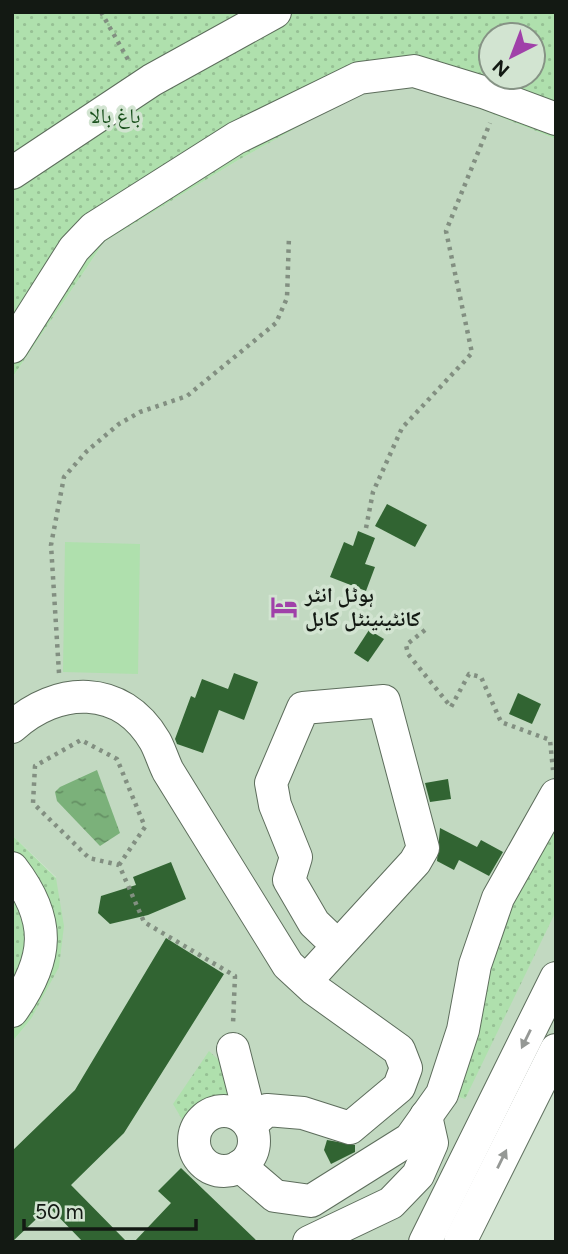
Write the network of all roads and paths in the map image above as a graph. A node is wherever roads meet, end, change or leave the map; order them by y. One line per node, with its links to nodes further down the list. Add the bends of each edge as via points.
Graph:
1 (101, 12): 3 (path)
2 (275, 12): 3 (street)
3 (144, 86): 6 (street)
4 (500, 98): 5 (street); 8 (street, via 414,71 385,73 359,78 236,138 94,228 74,249); 9 (path, via 446,231 472,354 402,428 373,492)
5 (556, 120)
6 (12, 173)
7 (289, 236): 11 (path, via 287,298 276,323 187,396 119,424 65,477 51,545)
8 (12, 347)
9 (366, 528)
10 (425, 630): 13 (path, via 406,645 408,654 451,707 469,674 481,677 501,722 550,740)
11 (61, 698): 12 (street); 19 (street, via 86,695 106,700 132,715 154,739 168,771 288,965)
12 (12, 727)
13 (556, 774)
14 (556, 795): 23 (street, via 498,898 475,965 459,1043 442,1094)
15 (119, 865): 15 (path, via 89,858 33,803 35,766 80,740 117,760 145,827); 21 (path, via 144,922 235,976)
16 (12, 868): 20 (street, via 31,893 43,951)
17 (338, 946): 17 (street, via 423,848 384,701 303,708 271,783 296,857 289,880 314,923); 19 (street)
18 (556, 978): 26 (street, one-way to 26)
19 (306, 981): 24 (street, via 399,1050 406,1068 399,1087 350,1128 287,1110 267,1110)
20 (12, 1012)
21 (233, 1049): 24 (street)
22 (556, 1050): 27 (street, one-way to 22)
23 (426, 1116): 25 (street, via 410,1139 311,1200 275,1196); 28 (street, via 432,1143 418,1175 391,1203)
24 (247, 1122): 25 (street, via 254,1135 253,1150); 25 (street, via 228,1111 210,1114 193,1138 200,1161 210,1168 227,1172)
25 (240, 1166)
26 (455, 1182): 27 (street); 29 (street)
27 (483, 1196): 30 (street)
28 (309, 1242)
29 (425, 1242)
30 (460, 1242)

